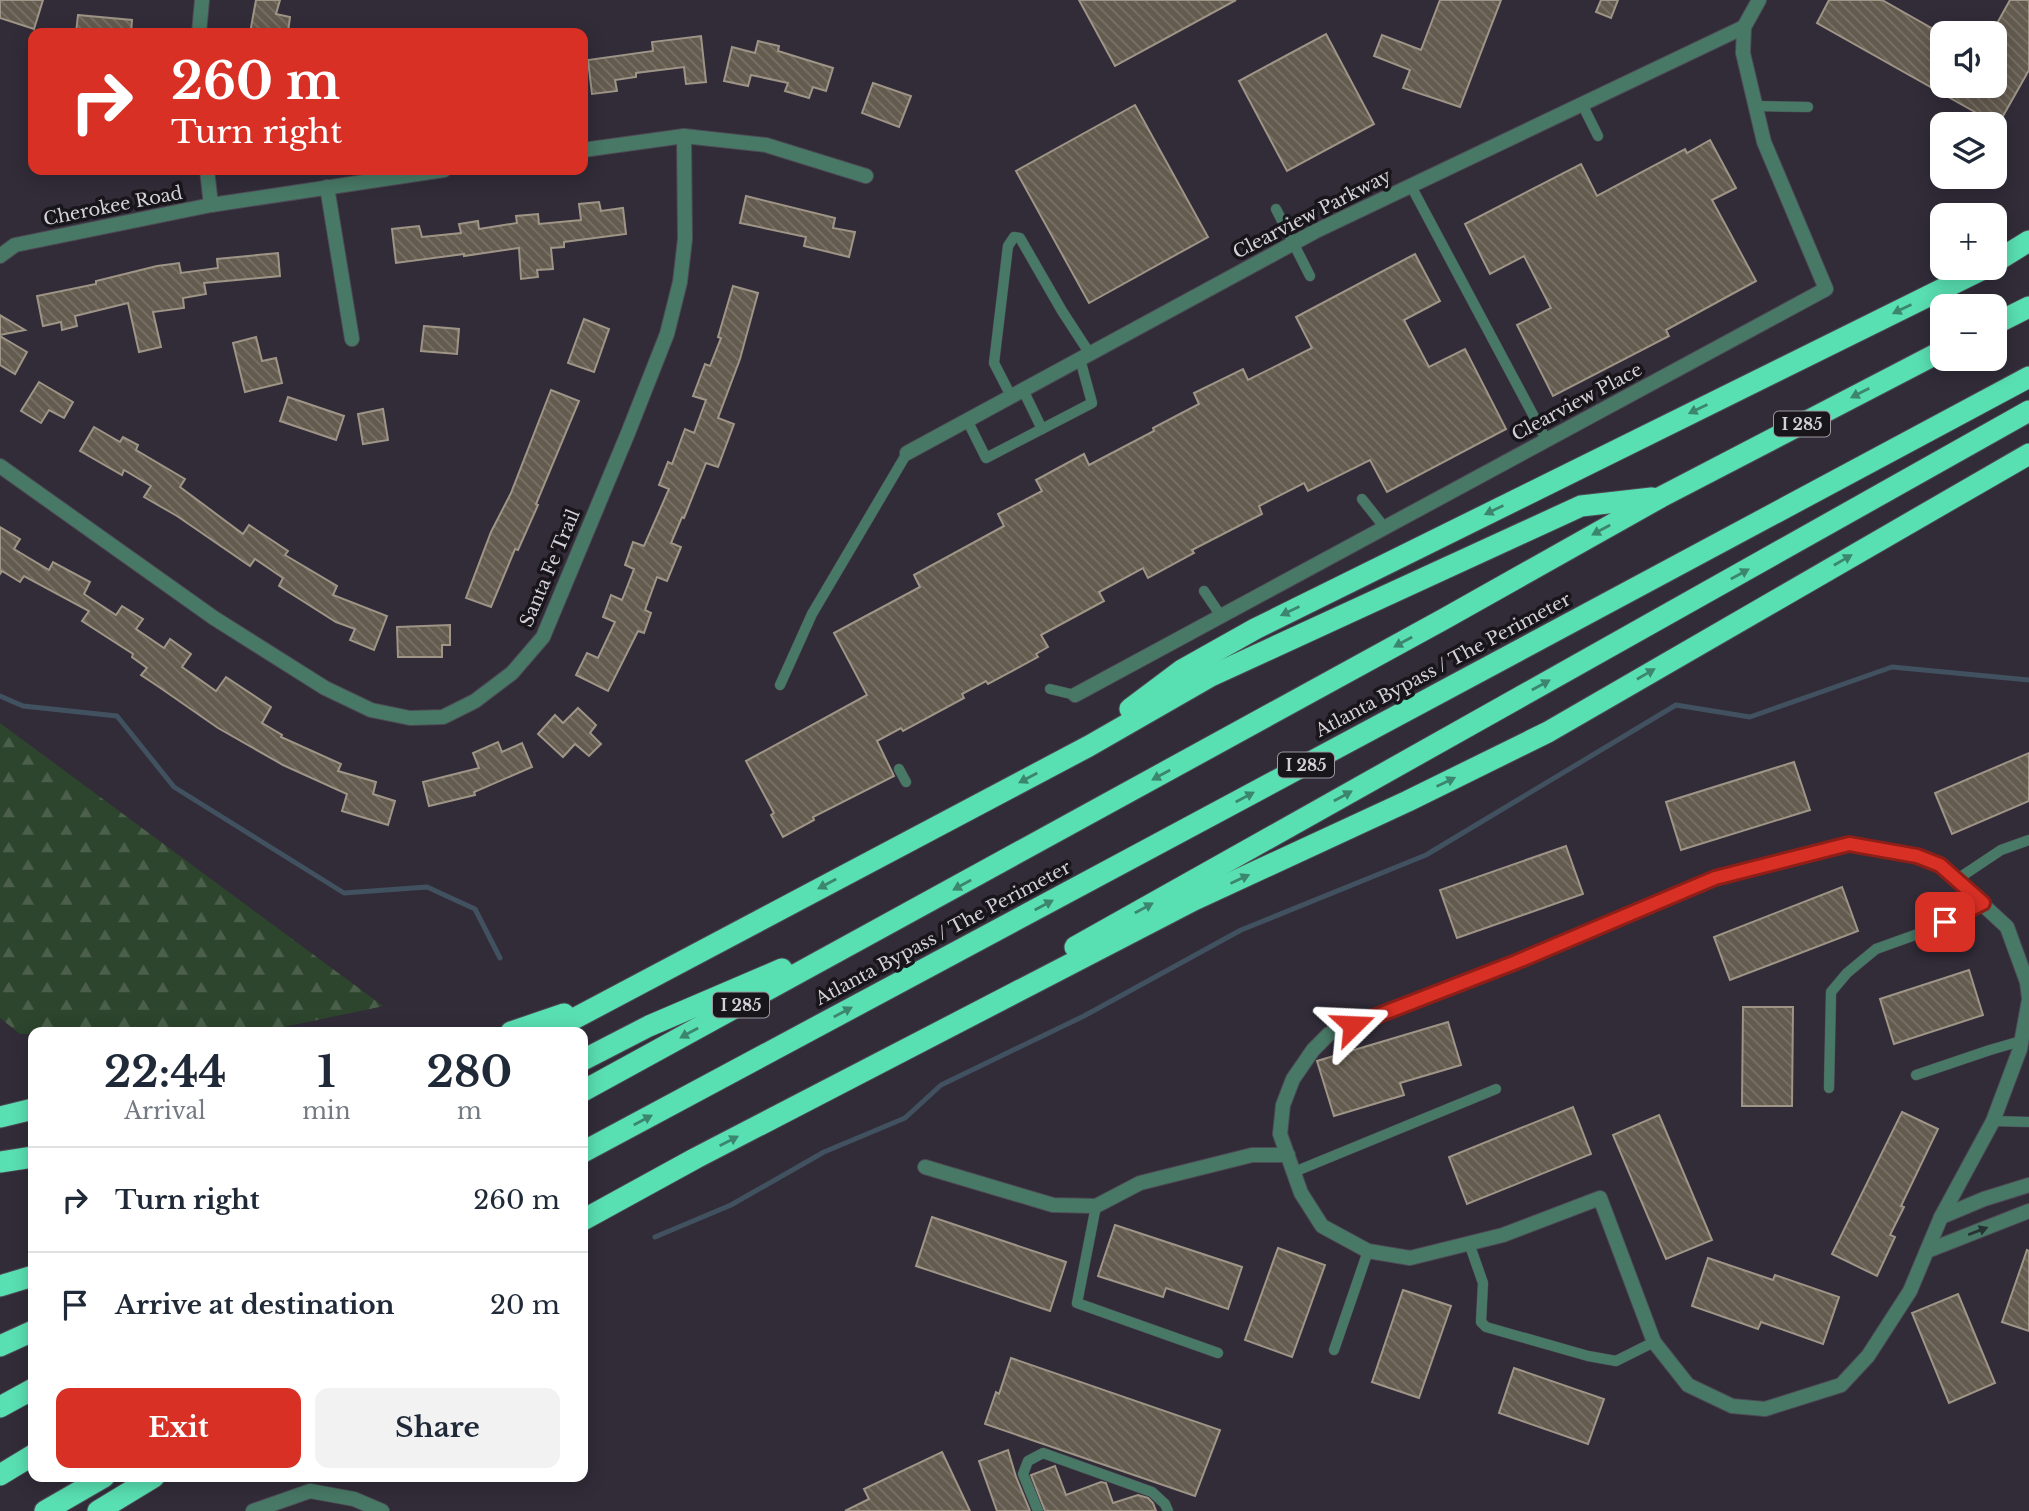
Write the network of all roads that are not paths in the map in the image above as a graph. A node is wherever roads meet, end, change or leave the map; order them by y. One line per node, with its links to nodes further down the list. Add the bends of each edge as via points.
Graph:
1 (202, 0): 4 (street)
2 (1759, 0): 3 (street)
3 (1744, 27): 5 (street, Clearview Parkway); 6 (street, Clearview Place, via 1743,52)
4 (199, 28)
5 (1582, 104): 9 (lane); 14 (street, Clearview Parkway)
6 (1755, 106): 7 (lane); 34 (street, Clearview Place, via 1764,142 1826,289)
7 (1808, 107)
8 (684, 136): 10 (street); 13 (street, via 766,145); 37 (street, Santa Fe Trail, via 685,239 680,282 667,334 628,433 543,637 512,673 475,701 443,717 410,718 371,710 325,688 214,618)
9 (1598, 136)
10 (588, 149)
11 (207, 175): 16 (street)
12 (410, 175): 15 (street, Cherokee Road)
13 (866, 176)
14 (1411, 186): 19 (street, Clearview Parkway); 34 (lane)
15 (327, 187): 16 (street, Cherokee Road); 26 (street)
16 (211, 205): 21 (street, Cherokee Road, via 15,245)
17 (1276, 209): 19 (lane)
18 (2029, 241): 20 (highway)
19 (1294, 243): 22 (lane); 27 (street, Clearview Parkway)
20 (2007, 255)
21 (0, 256)
22 (1310, 276)
23 (1961, 280): 46 (highway, one-way to 46, via 1255,629 1182,670)
24 (2029, 307): 25 (highway)
25 (2007, 318)
26 (352, 339)
27 (1085, 356): 30 (street, Clearview Parkway); 30 (lane, via 1020,238 1014,237 1008,246 994,363); 33 (lane, via 1092,403)
28 (1930, 357): 38 (highway, Atlanta Bypass / The Perimeter / I 285, one-way to 38)
29 (2029, 377): 69 (highway, Atlanta Bypass / The Perimeter / I 285, one-way to 29)
30 (1017, 393): 32 (street, Clearview Parkway); 33 (lane)
31 (2029, 411): 59 (highway, one-way to 31, via 1063,953)
32 (967, 420): 33 (lane, via 986,458); 35 (street, Clearview Parkway)
33 (1042, 429)
34 (1547, 441): 40 (street, Clearview Place)
35 (906, 453): 43 (lane, via 812,614)
36 (2029, 454): 59 (highway, one-way to 36, via 1194,901 1548,732)
37 (0, 467)
38 (1661, 497): 46 (highway, via 1581,506 1211,676); 52 (highway, Atlanta Bypass / The Perimeter / I 285, one-way to 52)
39 (1362, 499): 40 (lane)
40 (1385, 528): 42 (street, Clearview Place)
41 (1204, 591): 42 (lane)
42 (1221, 616): 45 (street, Clearview Place)
43 (780, 685)
44 (1050, 689): 45 (lane)
45 (1075, 695)
46 (1089, 746): 54 (highway, one-way to 54)
47 (899, 769): 48 (lane)
48 (906, 782)
49 (2029, 840): 50 (lane, via 2001,850)
50 (1956, 880): 51 (street); 70 (street, via 1940,865 1917,856 1849,844 1715,878 1329,1034 1293,1079 1283,1104 1280,1134)
51 (1983, 903): 53 (street, via 2007,927); 63 (lane, via 1876,949 1839,982 1831,992)
52 (900, 919): 60 (highway, via 649,1026); 62 (highway, Atlanta Bypass / The Perimeter / I 285, one-way to 62)
53 (2028, 982): 55 (street)
54 (640, 984): 56 (highway); 57 (highway)
55 (2029, 999): 58 (street)
56 (526, 1027)
57 (559, 1027)
58 (2021, 1041): 61 (lane); 67 (street)
59 (896, 1055): 78 (highway, one-way to 59)
60 (588, 1057)
61 (1916, 1075)
62 (588, 1088)
63 (1829, 1088)
64 (1496, 1089): 74 (lane)
65 (28, 1111): 66 (highway)
66 (0, 1117)
67 (1993, 1121): 68 (lane); 79 (street)
68 (2029, 1122)
69 (588, 1149)
70 (1288, 1155): 74 (street); 76 (street, via 1252,1155 1140,1183)
71 (28, 1158): 72 (highway)
72 (0, 1162)
73 (925, 1167): 76 (street, via 1053,1205)
74 (1294, 1172): 81 (street, via 1321,1227)
75 (2029, 1185): 79 (street)
76 (1096, 1206): 89 (lane, via 1077,1303)
77 (2029, 1211): 82 (street, one-way to 77)
78 (588, 1217)
79 (1941, 1217): 82 (street)
80 (1469, 1243): 81 (street, via 1410,1258); 86 (lane, via 1483,1283 1481,1322 1486,1327 1616,1361); 86 (street, via 1600,1198)
81 (1368, 1251): 88 (lane)
82 (1927, 1251): 86 (street, via 1909,1292 1868,1356 1841,1385 1803,1398 1765,1409 1732,1406 1688,1385)
83 (28, 1278): 84 (highway)
84 (0, 1286)
85 (28, 1333): 87 (highway)
86 (1654, 1342)
87 (0, 1346)
88 (1334, 1350)
89 (1218, 1353)
90 (28, 1392): 91 (highway)
91 (0, 1407)
92 (28, 1444): 93 (highway)
93 (0, 1458)
94 (28, 1458): 95 (highway)
95 (0, 1475)
96 (95, 1482): 98 (highway)
97 (146, 1482): 99 (highway)
98 (44, 1511)
99 (98, 1511)
100 (253, 1511): 101 (street, via 310,1490 354,1499)
101 (382, 1511)
102 (1038, 1511): 103 (lane, via 1023,1474 1028,1461 1043,1453 1152,1492)
103 (1168, 1511)

